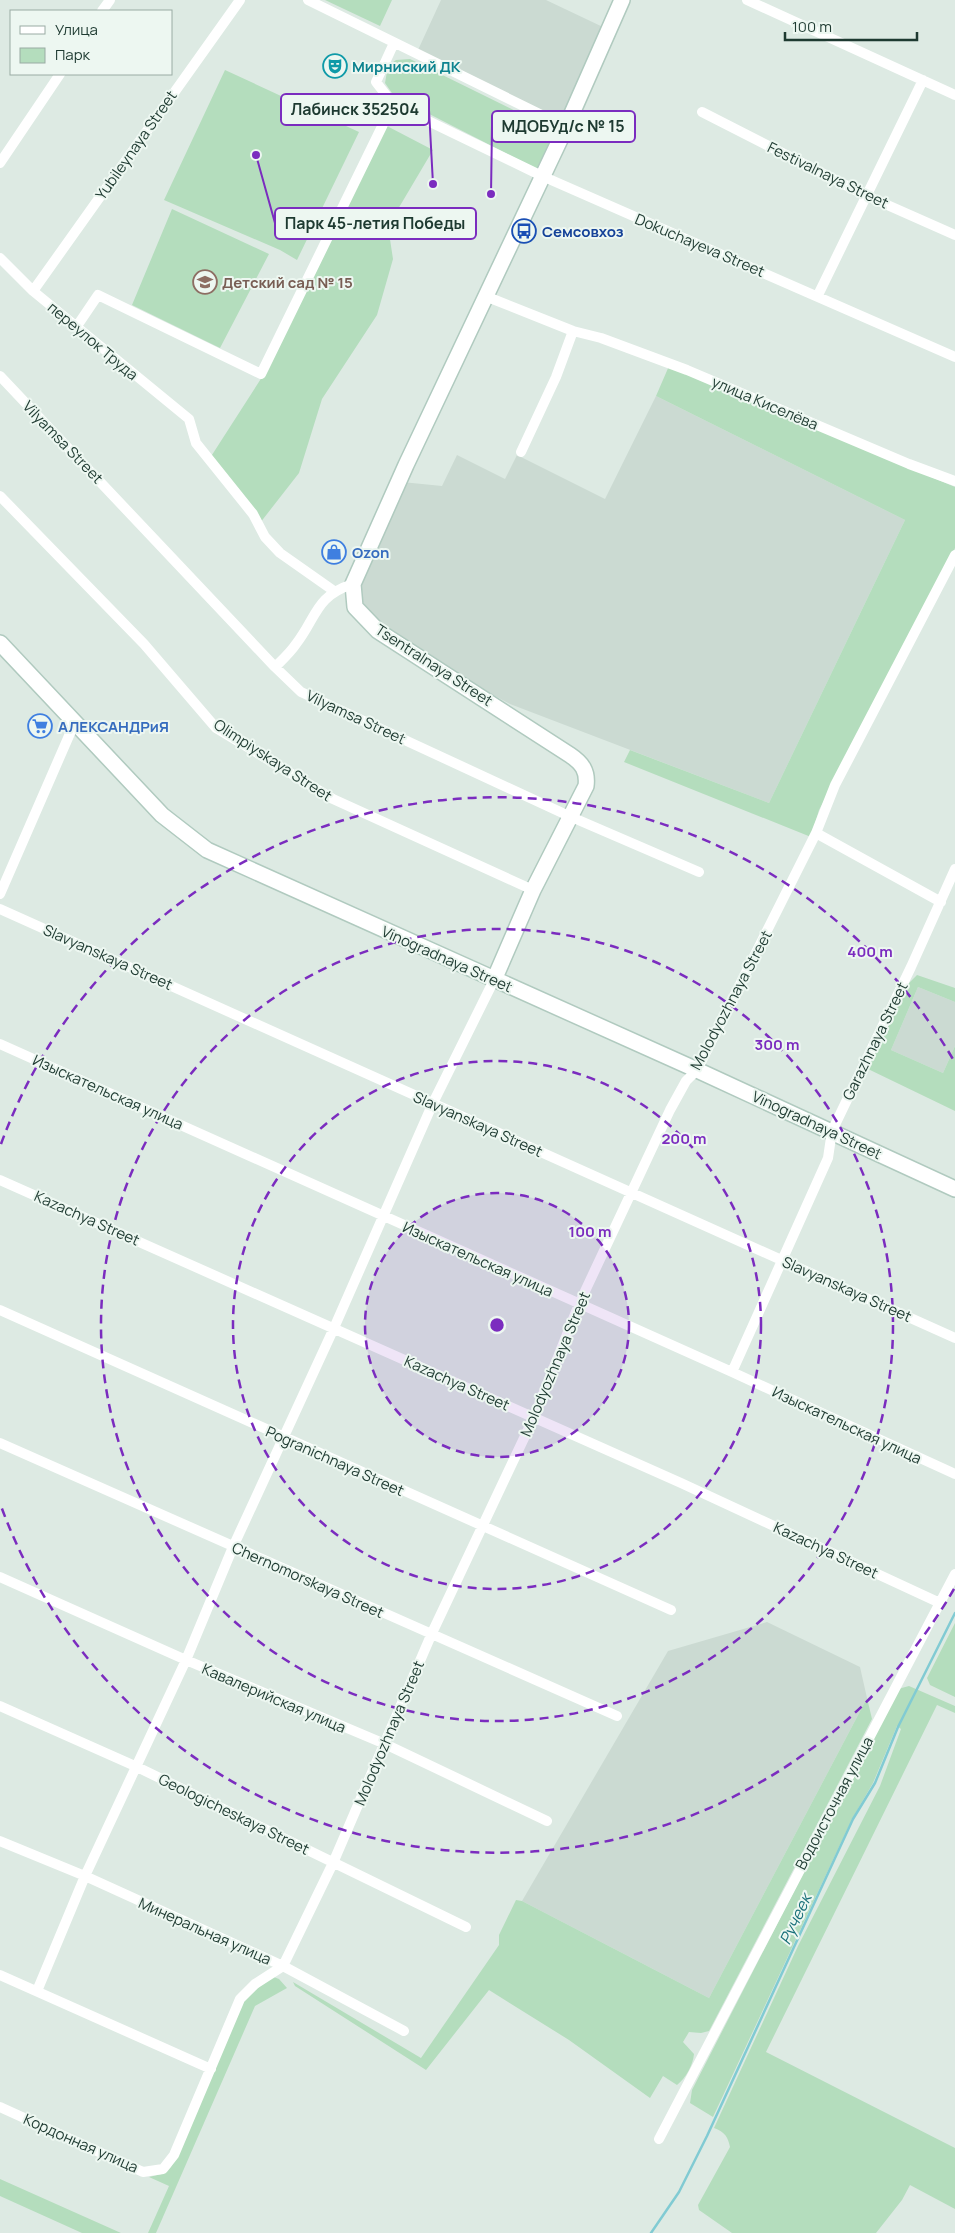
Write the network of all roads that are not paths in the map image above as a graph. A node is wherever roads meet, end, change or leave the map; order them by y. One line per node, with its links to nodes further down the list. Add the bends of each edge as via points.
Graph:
1 (240, 0): 17 (street, Yubileynaya Street)
2 (308, 0): 5 (street)
3 (622, 0): 11 (street)
4 (747, 0): 7 (street)
5 (394, 43): 9 (street, via 376,82); 11 (street)
6 (59, 75): 12 (street)
7 (923, 80): 8 (street); 14 (street)
8 (955, 95)
9 (393, 104): 13 (street, Dokuchayeva Street); 20 (street, via 261,374 98,295)
10 (702, 112): 14 (street, Festivalnaya Street)
11 (566, 127): 13 (street)
12 (0, 163)
13 (542, 176): 18 (street, Dokuchayeva Street); 19 (street)
14 (867, 196): 15 (street, Festivalnaya Street); 18 (street)
15 (955, 235)
16 (0, 258): 17 (street, переулок Труда)
17 (33, 291): 20 (street, переулок Труда)
18 (818, 295): 22 (street, Dokuchayeva Street)
19 (484, 296): 21 (street, улица Киселёва); 28 (street)
20 (77, 326): 29 (street, переулок Труда, via 189,419 196,443 253,514 265,537 280,553)
21 (573, 331): 24 (street, via 556,377); 25 (street, улица Киселёва, via 674,364)
22 (955, 356)
23 (0, 376): 31 (street, Vilyamsa Street)
24 (521, 452)
25 (955, 481)
26 (0, 496): 37 (street, Olimpiyskaya Street, via 144,644 216,728 333,799)
27 (955, 555): 34 (street, Molodyozhnaya Street, via 835,785)
28 (353, 584): 29 (street); 33 (street, Tsentralnaya Street, via 355,607 378,631 579,761 585,769 586,786)
29 (334, 592): 31 (street, via 313,614 296,645)
30 (0, 643): 32 (street, Vinogradnaya Street)
31 (275, 667): 33 (street, Vilyamsa Street, via 301,692)
32 (74, 722): 38 (street); 41 (street, Vinogradnaya Street, via 162,816 207,850)
33 (569, 816): 36 (street, Vilyamsa Street); 37 (street, Tsentralnaya Street)
34 (816, 833): 39 (street); 43 (street, Molodyozhnaya Street)
35 (955, 869): 39 (street, Garazhnaya Street)
36 (699, 872)
37 (533, 890): 41 (street, Tsentralnaya Street)
38 (0, 894)
39 (941, 902): 45 (street, Garazhnaya Street)
40 (0, 909): 44 (street, Slavyanskaya Street)
41 (494, 980): 43 (street, Vinogradnaya Street); 44 (street)
42 (0, 1044): 49 (street, Изыскательская улица)
43 (697, 1070): 45 (street, Vinogradnaya Street); 48 (street, Molodyozhnaya Street, via 686,1081 670,1110)
44 (433, 1103): 48 (street, Slavyanskaya Street); 49 (street)
45 (832, 1131): 47 (street, Vinogradnaya Street); 50 (street, Garazhnaya Street, via 828,1158)
46 (0, 1180): 53 (street, Kazachya Street)
47 (955, 1188)
48 (633, 1194): 50 (street, Slavyanskaya Street); 51 (street, Molodyozhnaya Street)
49 (383, 1216): 51 (street, Изыскательская улица); 53 (street)
50 (781, 1260): 54 (street, Slavyanskaya Street); 55 (street, Garazhnaya Street)
51 (579, 1304): 55 (street, Изыскательская улица); 56 (street, Molodyozhnaya Street)
52 (0, 1310): 57 (street, Pogranichnaya Street)
53 (334, 1328): 56 (street, Kazachya Street); 57 (street)
54 (955, 1338)
55 (732, 1372): 59 (street, Изыскательская улица)
56 (534, 1418): 60 (street, Molodyozhnaya Street); 64 (street, Kazachya Street)
57 (282, 1437): 60 (street, Pogranichnaya Street); 61 (street)
58 (0, 1443): 61 (street, Chernomorskaya Street)
59 (955, 1474)
60 (483, 1528): 65 (street, Pogranichnaya Street); 66 (street, Molodyozhnaya Street)
61 (233, 1547): 66 (street, Chernomorskaya Street); 67 (street)
62 (955, 1574): 64 (street, Водоисточная улица)
63 (0, 1577): 67 (street, Кавалерийская улица)
64 (940, 1603): 83 (street, Водоисточная улица)
65 (671, 1610)
66 (432, 1633): 69 (street, Chernomorskaya Street); 70 (street, Molodyozhnaya Street)
67 (186, 1660): 70 (street, Кавалерийская улица); 71 (street)
68 (0, 1706): 71 (street, Geologicheskaya Street)
69 (617, 1716)
70 (384, 1744): 72 (street, Кавалерийская улица); 74 (street, Molodyozhnaya Street)
71 (135, 1766): 74 (street, Geologicheskaya Street); 75 (street)
72 (547, 1821)
73 (0, 1841): 75 (street, Минеральная улица)
74 (333, 1862): 76 (street, Geologicheskaya Street); 77 (street, Molodyozhnaya Street)
75 (85, 1876): 77 (street, Минеральная улица); 79 (street)
76 (466, 1927)
77 (283, 1966): 80 (street, Минеральная улица); 81 (street, via 255,1984 240,1999)
78 (0, 1975): 79 (street)
79 (37, 1991): 81 (street)
80 (404, 2031)
81 (211, 2068): 82 (street, Кордонная улица, via 174,2155 163,2169 143,2172)
82 (0, 2107)
83 (659, 2139)

